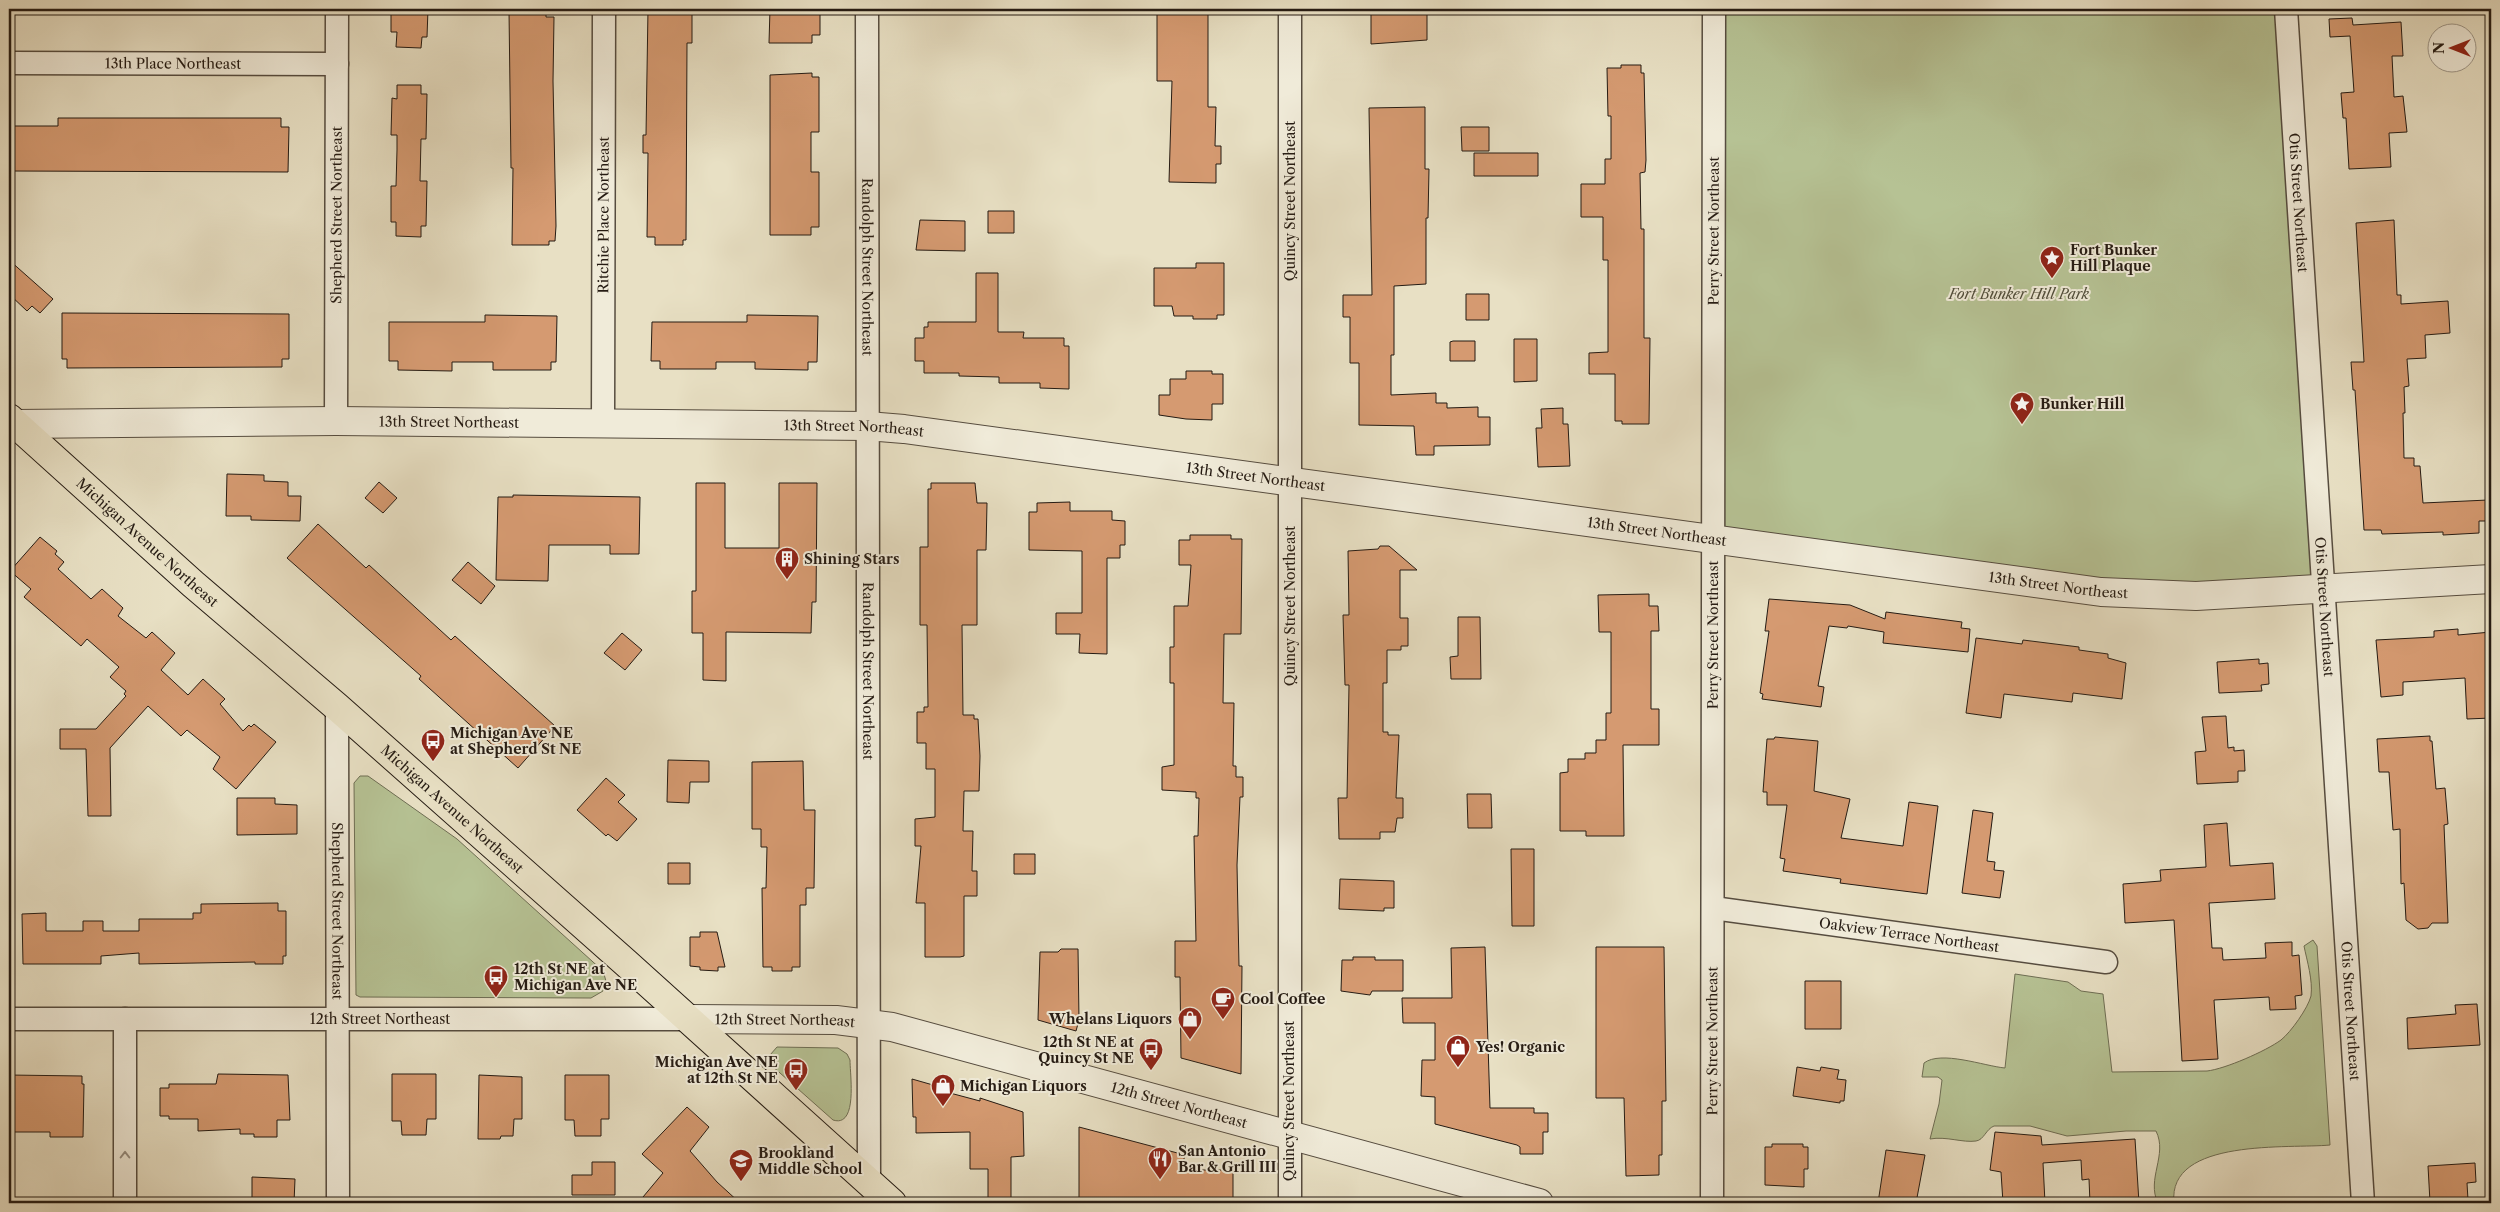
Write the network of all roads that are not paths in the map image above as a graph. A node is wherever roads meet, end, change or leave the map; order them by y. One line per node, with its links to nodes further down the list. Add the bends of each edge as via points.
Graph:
1 (336, 9): 8 (street, Shepherd Street Northeast)
2 (604, 9): 11 (street, Ritchie Place Northeast)
3 (867, 9): 12 (street, Randolph Street Northeast)
4 (1290, 9): 13 (street, Quincy Street Northeast)
5 (1714, 9): 14 (street, Perry Street Northeast)
6 (2286, 9): 16 (street, Otis Street Northeast)
7 (9, 64): 8 (street, 13th Place Northeast)
8 (336, 64): 10 (street, Shepherd Street Northeast)
9 (12, 421): 10 (street, 13th Street Northeast); 17 (main road, Michigan Avenue Northeast)
10 (336, 421): 11 (street, 13th Street Northeast)
11 (603, 423): 12 (street, 13th Street Northeast)
12 (868, 426): 13 (street, 13th Street Northeast); 24 (street, Randolph Street Northeast)
13 (1291, 481): 14 (street, 13th Street Northeast); 25 (street, Quincy Street Northeast)
14 (1713, 539): 16 (street, 13th Street Northeast, via 2125,594 2196,596); 18 (street, Perry Street Northeast)
15 (2491, 579): 16 (street, 13th Street Northeast)
16 (2323, 589): 33 (street, Otis Street Northeast)
17 (337, 708): 22 (street, Shepherd Street Northeast); 23 (main road, Michigan Avenue Northeast)
18 (1712, 908): 19 (street, Oakview Terrace Northeast); 32 (street, Perry Street Northeast)
19 (2106, 962)
20 (9, 1019): 21 (street, 12th Street Northeast)
21 (125, 1019): 22 (street, 12th Street Northeast); 27 (street, one-way to 21)
22 (338, 1019): 23 (street, 12th Street Northeast); 28 (street, Shepherd Street Northeast)
23 (688, 1019): 24 (street, 12th Street Northeast, via 814,1019); 26 (main road, Michigan Avenue Northeast)
24 (869, 1023): 25 (street, 12th Street Northeast, via 892,1026); 26 (street, Randolph Street Northeast)
25 (1289, 1136): 30 (street, Quincy Street Northeast); 31 (street, 12th Street Northeast)
26 (869, 1184): 29 (main road, Michigan Avenue Northeast)
27 (125, 1203)
28 (338, 1203)
29 (892, 1203)
30 (1290, 1203)
31 (1539, 1203)
32 (1712, 1203)
33 (2363, 1203)

